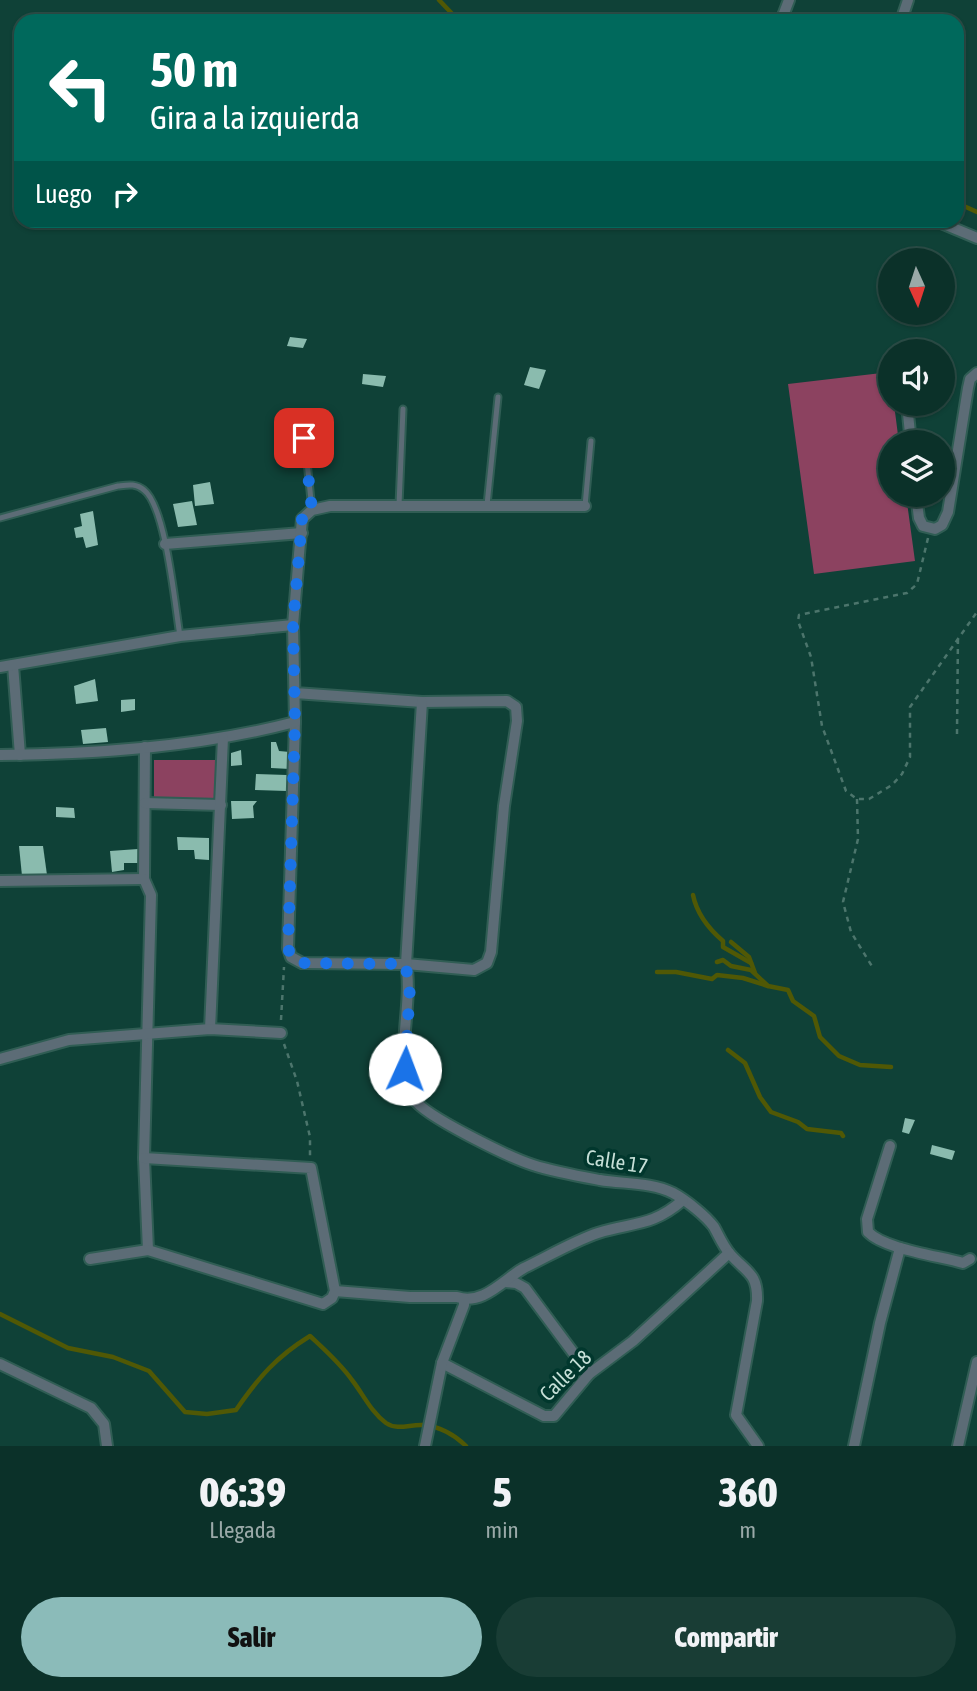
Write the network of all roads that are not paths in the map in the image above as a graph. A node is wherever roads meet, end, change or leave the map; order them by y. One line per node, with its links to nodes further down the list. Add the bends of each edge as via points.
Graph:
1 (953, 228): 2 (street)
2 (977, 238)
3 (977, 373): 8 (street, via 970,379)
4 (498, 397): 10 (lane)
5 (403, 409): 9 (lane)
6 (302, 413): 14 (lane)
7 (591, 441): 11 (lane)
8 (955, 469)
9 (399, 505): 10 (street); 14 (street)
10 (487, 505): 11 (street)
11 (585, 506)
12 (918, 507): 13 (street, via 919,518 929,529 942,524)
13 (949, 507)
14 (312, 510): 16 (street, via 302,519)
15 (0, 519): 17 (lane, via 135,485 145,490 156,506)
16 (302, 533): 17 (street); 18 (street)
17 (164, 544): 19 (lane)
18 (293, 625): 19 (street); 22 (street)
19 (180, 636): 20 (street)
20 (13, 665): 21 (street); 28 (street)
21 (0, 667)
22 (295, 693): 23 (street); 24 (street)
23 (422, 702): 33 (street, Calle 17); 33 (street, via 507,701 516,706 517,721 490,958 474,970)
24 (295, 722): 25 (street); 33 (street, via 291,957 302,963)
25 (223, 738): 26 (street); 30 (street)
26 (145, 747): 28 (street); 29 (street)
27 (0, 755): 28 (street)
28 (20, 755)
29 (145, 803): 30 (street); 31 (street)
30 (221, 805): 34 (street)
31 (144, 879): 32 (street); 36 (street, via 151,895)
32 (0, 881)
33 (405, 964): 40 (street, Calle 17, via 410,986 404,1057 407,1087 431,1116 533,1165 654,1187)
34 (209, 1029): 35 (street); 36 (street)
35 (281, 1033)
36 (146, 1034): 37 (street, via 69,1040); 39 (street)
37 (0, 1059)
38 (890, 1146): 41 (street, via 867,1219 868,1233 876,1241)
39 (144, 1158): 42 (street); 47 (street, via 311,1168)
40 (682, 1200): 43 (street, Calle 17, via 712,1224); 46 (street, via 666,1215 580,1240)
41 (900, 1248): 45 (street, via 963,1262); 56 (street)
42 (148, 1250): 44 (street); 47 (street, via 323,1304)
43 (729, 1253): 52 (street, Calle 18); 55 (street, Calle 17, via 757,1284 736,1415)
44 (90, 1259)
45 (970, 1259)
46 (505, 1282): 48 (street, via 478,1297); 52 (street, via 525,1289)
47 (335, 1291): 48 (street)
48 (464, 1299): 50 (street)
49 (977, 1362): 57 (street)
50 (442, 1363): 52 (street, Calle 18, via 549,1417); 53 (street)
51 (0, 1364): 54 (street, via 91,1408 104,1424)
52 (589, 1374)
53 (426, 1442)
54 (107, 1446)
55 (758, 1446)
56 (854, 1446)
57 (958, 1446)

